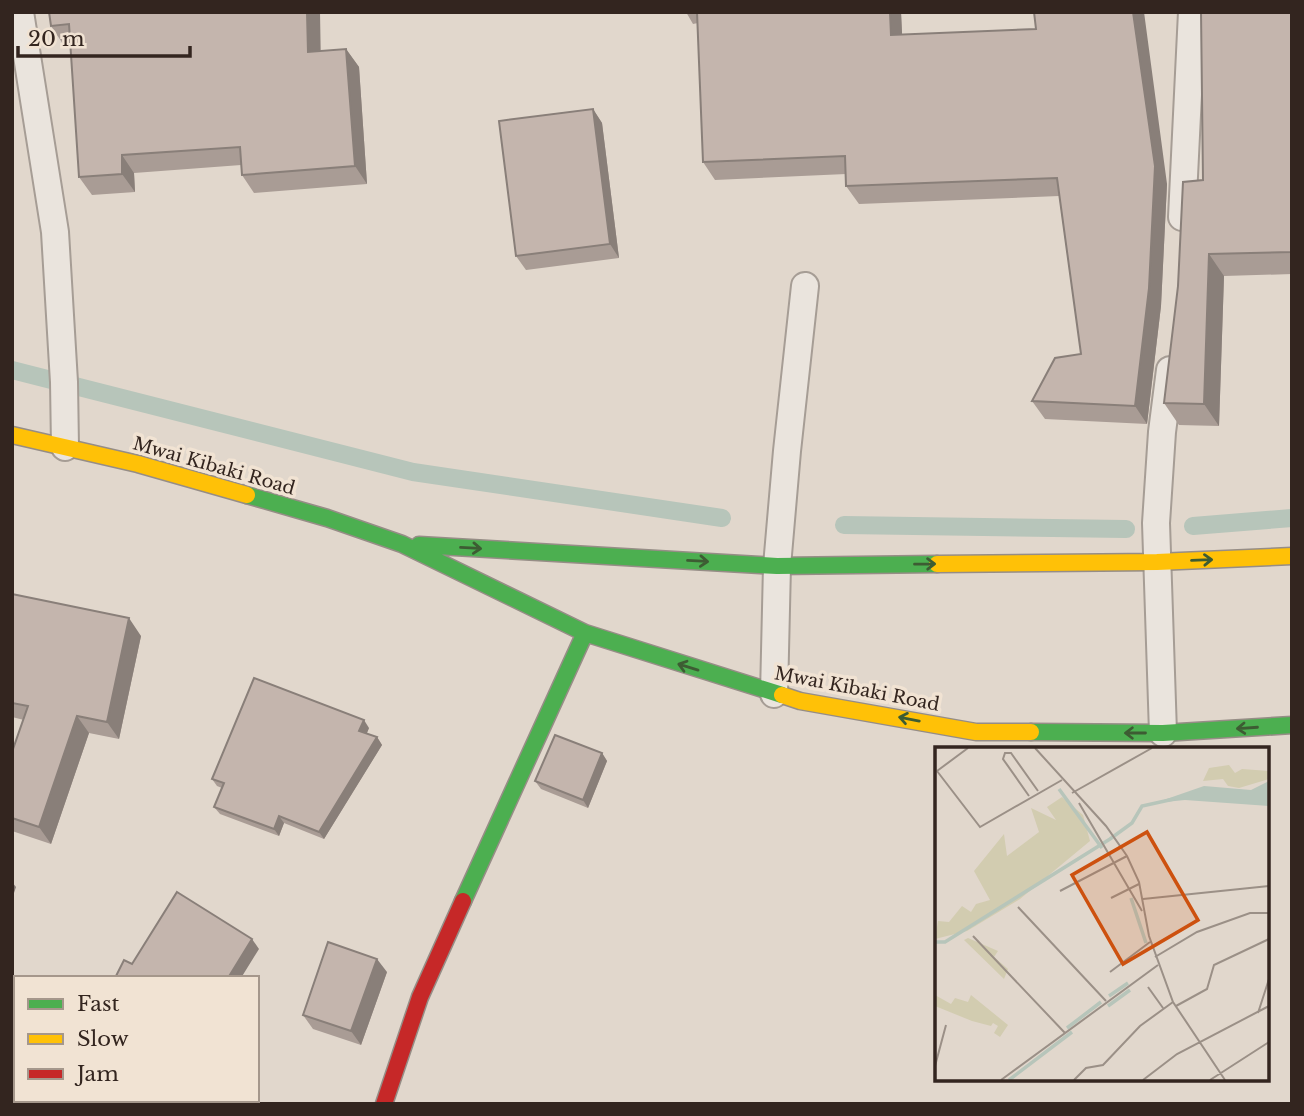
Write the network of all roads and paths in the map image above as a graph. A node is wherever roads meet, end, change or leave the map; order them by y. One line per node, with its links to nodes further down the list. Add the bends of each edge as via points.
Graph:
1 (20, 12): 7 (lane, via 55,232)
2 (1192, 12): 3 (lane)
3 (1180, 242)
4 (805, 286): 11 (lane)
5 (1172, 349): 10 (lane, via 1162,432)
6 (12, 435): 7 (main road, Mwai Kibaki Road)
7 (65, 447): 8 (main road, Mwai Kibaki Road, via 138,464)
8 (402, 544): 11 (main road, Mwai Kibaki Road, one-way to 11); 12 (main road, Mwai Kibaki Road)
9 (1292, 556): 10 (main road, Mwai Kibaki Road, one-way to 9)
10 (1157, 562): 11 (main road, Mwai Kibaki Road, one-way to 10); 15 (lane)
11 (777, 566): 13 (lane)
12 (584, 633): 13 (main road, Mwai Kibaki Road, one-way to 12); 16 (main road, via 420,997)
13 (774, 694): 15 (main road, Mwai Kibaki Road, one-way to 13, via 976,732)
14 (1292, 725): 15 (main road, Mwai Kibaki Road, one-way to 15)
15 (1163, 733)
16 (384, 1104)

